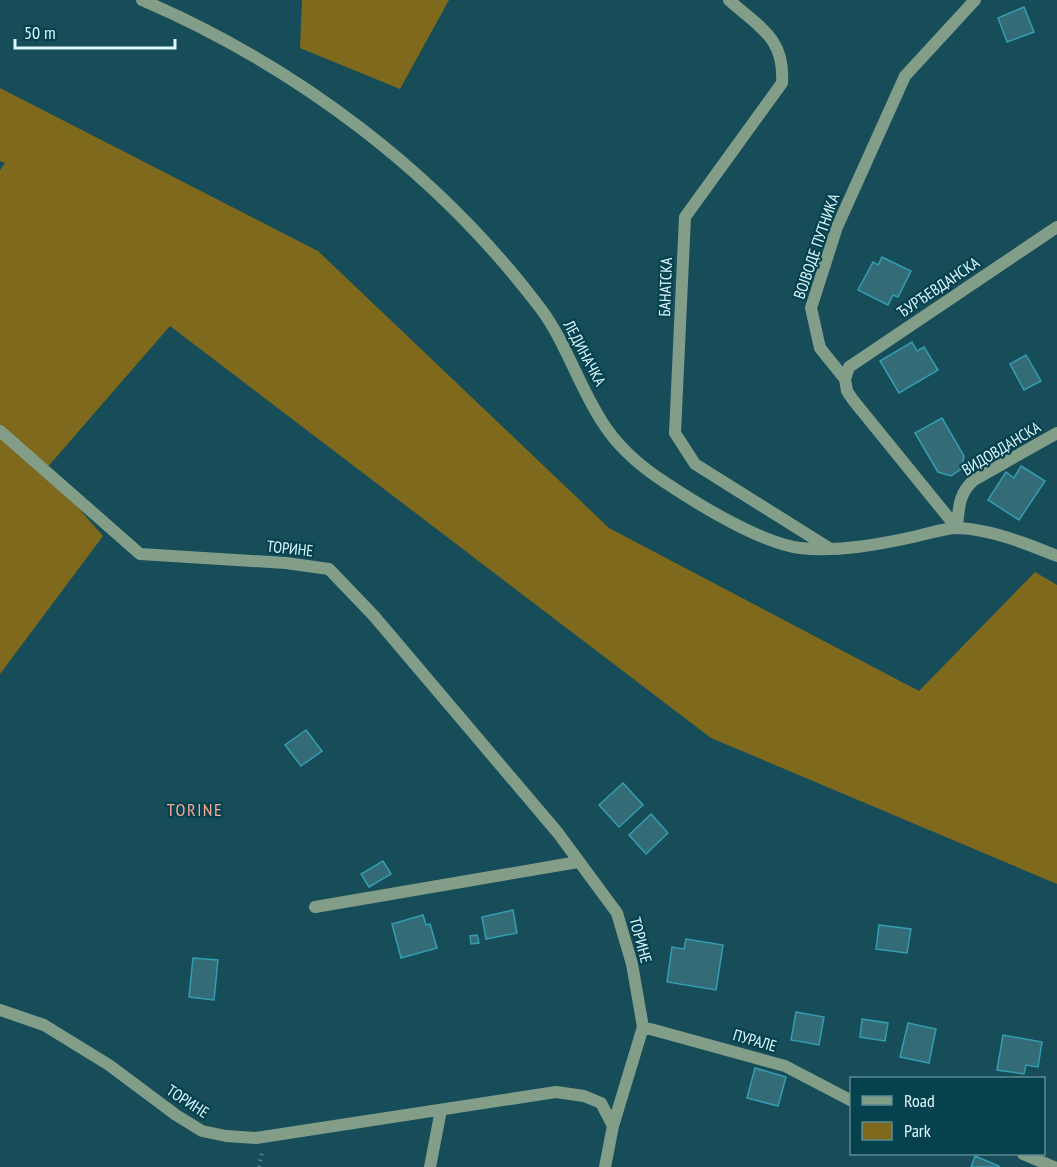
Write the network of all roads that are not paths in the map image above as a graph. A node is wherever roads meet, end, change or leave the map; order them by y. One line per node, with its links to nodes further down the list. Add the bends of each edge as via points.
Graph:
1 (142, 0): 9 (street, ЛЕДИНАЧКА, via 195,23 267,64 381,143 444,200 504,261 546,316 601,420 634,459 698,503 760,535 798,548)
2 (729, 0): 9 (street, БАНАТСКА, via 775,42 783,63 782,83 685,217 675,434 695,464)
3 (975, 0): 5 (street, ВОЈВОДЕ ПУТНИКА, via 905,76 837,227 811,308 820,348)
4 (1057, 227): 5 (street, ЂУРЂЕВДАНСКА, via 849,367)
5 (845, 379): 8 (street, ВОЈВОДЕ ПУТНИКА, via 853,400)
6 (0, 431): 11 (street, ТОРИНЕ, via 140,554 329,569 375,616 558,833)
7 (1057, 433): 8 (street, ВИДОВДАНСКА, via 965,488 959,498)
8 (957, 528): 9 (street, ЛЕДИНАЧКА, via 883,543); 10 (street, ЛЕДИНАЧКА, via 1015,541)
9 (830, 548)
10 (1057, 556)
11 (578, 862): 12 (street); 14 (street, ТОРИНЕ, via 617,913 632,964)
12 (315, 907)
13 (0, 1010): 16 (street, ТОРИНЕ, via 44,1025 202,1131 256,1138)
14 (643, 1027): 15 (street, ПУРАЛЕ, via 785,1066); 17 (street, ТОРИНЕ)
15 (850, 1100)
16 (441, 1110): 17 (street, ТОРИНЕ, via 556,1092 601,1103); 19 (street)
17 (613, 1126): 20 (street)
18 (1025, 1155): 21 (street)
19 (430, 1167)
20 (605, 1167)
21 (1054, 1167)

